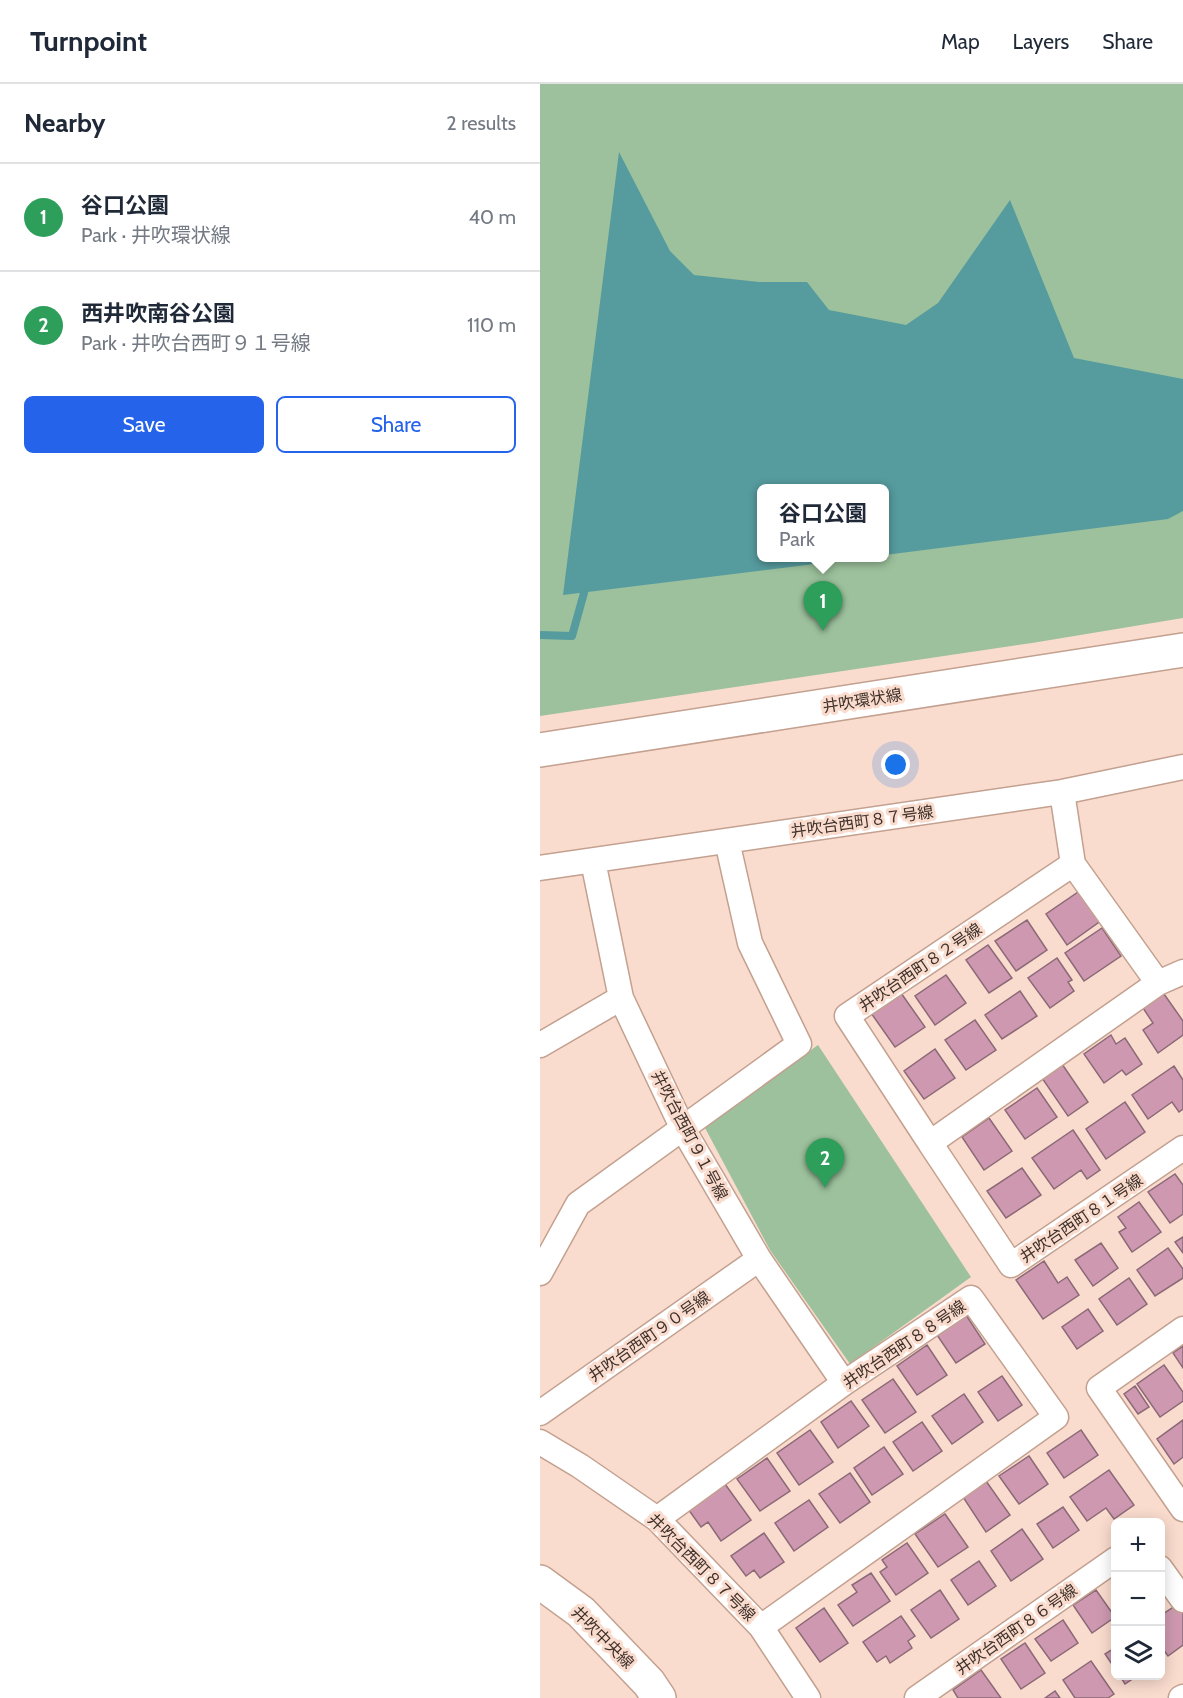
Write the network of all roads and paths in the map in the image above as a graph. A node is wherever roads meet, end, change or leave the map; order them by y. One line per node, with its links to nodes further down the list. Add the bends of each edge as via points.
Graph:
1 (1183, 650): 2 (street, 井吹環状線)
2 (540, 750)
3 (1183, 767): 4 (street, 井吹台西町８７号線)
4 (1062, 792): 5 (street, 井吹台西町８７号線); 7 (street)
5 (727, 841): 6 (street, 井吹台西町８７号線); 13 (street, via 750,943 800,1044)
6 (593, 861): 8 (street, 井吹台西町８７号線); 11 (street, 井吹台西町９１号線)
7 (1073, 864): 10 (street); 14 (street, 井吹台西町８２号線, via 847,1016)
8 (540, 868)
9 (1183, 972): 10 (street)
10 (1158, 983): 14 (street)
11 (621, 998): 12 (street); 13 (street, 井吹台西町９１号線)
12 (540, 1045)
13 (683, 1129): 16 (street, 井吹台西町９１号線); 17 (street, via 578,1204)
14 (930, 1143): 15 (street, 井吹台西町８１号線, via 1011,1265)
15 (1183, 1148)
16 (759, 1259): 19 (street, 井吹台西町９１号線); 20 (street, 井吹台西町９０号線)
17 (540, 1273)
18 (1183, 1329): 22 (street, via 1099,1388)
19 (844, 1383): 23 (street, 井吹台西町８８号線); 28 (street, 井吹台西町８８号線, via 972,1298 1056,1417)
20 (540, 1413)
21 (540, 1442): 23 (street, 井吹台西町８７号線)
22 (1183, 1509)
23 (657, 1519): 28 (street, 井吹台西町８７号線)
24 (1111, 1562): 31 (street, 井吹台西町８６号線)
25 (1164, 1572): 27 (street)
26 (540, 1582): 29 (street, 井吹中央線, via 580,1612)
27 (1183, 1600)
28 (761, 1627): 30 (street, 井吹台西町８７号線)
29 (659, 1698)
30 (808, 1698)
31 (917, 1698)

